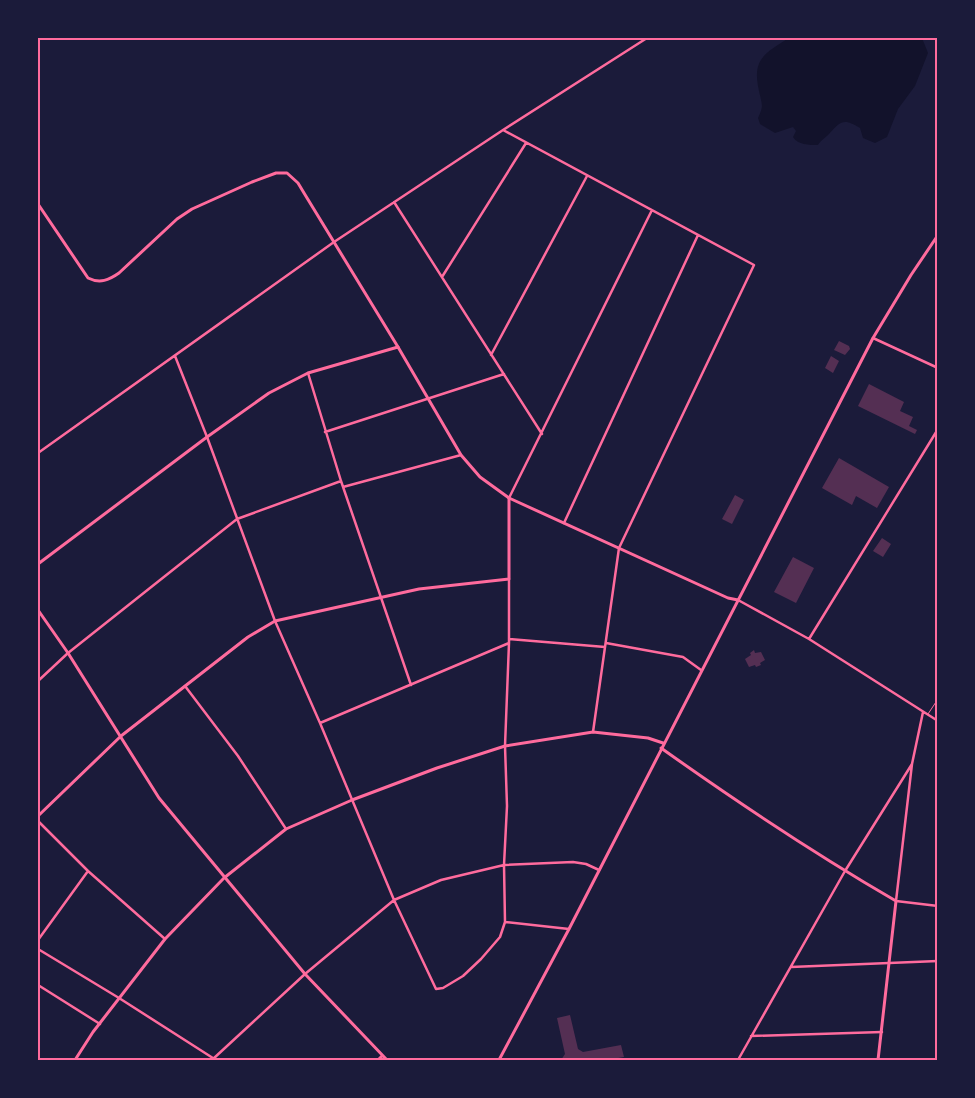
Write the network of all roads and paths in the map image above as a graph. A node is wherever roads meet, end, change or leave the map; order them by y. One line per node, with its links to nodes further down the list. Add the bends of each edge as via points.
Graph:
1 (647, 38): 2 (street)
2 (503, 130): 3 (street); 5 (street)
3 (526, 143): 4 (street); 11 (street)
4 (588, 176): 7 (street); 14 (street)
5 (394, 202): 10 (street); 11 (street)
6 (38, 204): 10 (street, via 88,278 95,282 109,280 119,273 192,209 276,173 287,173 298,183)
7 (652, 210): 8 (street); 22 (street)
8 (698, 235): 30 (street); 31 (street, via 754,265)
9 (938, 235): 12 (street)
10 (334, 242): 13 (street); 15 (street)
11 (442, 278): 14 (street)
12 (873, 338): 16 (street); 35 (street)
13 (398, 347): 17 (street); 19 (street)
14 (491, 355): 18 (street)
15 (175, 356): 23 (street); 24 (street)
16 (938, 368)
17 (308, 374): 21 (street); 23 (street, via 269,393)
18 (504, 374): 19 (street); 22 (street)
19 (428, 398): 21 (street); 25 (street)
20 (938, 429): 38 (street)
21 (325, 432): 26 (street)
22 (542, 434): 28 (street)
23 (207, 437): 29 (street); 32 (street)
24 (38, 453)
25 (461, 455): 27 (street); 28 (street, via 480,477)
26 (341, 481): 27 (street); 29 (street)
27 (343, 487): 34 (street)
28 (509, 498): 30 (street); 33 (street)
29 (238, 519): 37 (street); 42 (street)
30 (564, 523): 31 (street)
31 (619, 548): 35 (street); 40 (street)
32 (38, 564)
33 (509, 579): 34 (street, via 418,589); 39 (street)
34 (381, 597): 37 (street); 45 (street)
35 (738, 600): 38 (street); 43 (street)
36 (38, 610): 42 (street)
37 (276, 621): 46 (street); 51 (street)
38 (809, 639): 48 (street)
39 (509, 641): 41 (street); 45 (street); 55 (street)
40 (606, 642): 41 (street); 43 (street, via 683,657)
41 (605, 647): 52 (street)
42 (68, 653): 44 (street); 53 (street)
43 (701, 670): 54 (street)
44 (38, 680)
45 (411, 684): 51 (street)
46 (184, 686): 53 (street); 61 (street, via 238,756)
47 (938, 699): 49 (lane)
48 (923, 712): 49 (street); 57 (street)
49 (928, 714): 50 (street)
50 (938, 720)
51 (320, 723): 58 (street)
52 (593, 732): 54 (street, via 648,738); 55 (street)
53 (121, 736): 59 (street); 66 (street, via 159,798)
54 (663, 743): 56 (street)
55 (505, 746): 58 (street); 62 (street, via 507,806)
56 (661, 748): 63 (street); 65 (street)
57 (912, 764): 65 (street); 68 (street)
58 (352, 800): 61 (street); 67 (street)
59 (38, 816)
60 (38, 821): 64 (street)
61 (286, 830): 66 (street)
62 (504, 865): 63 (street, via 573,862); 67 (street, via 441,880); 70 (street)
63 (599, 870): 71 (street)
64 (88, 871): 72 (street); 73 (street)
65 (845, 871): 68 (street); 77 (street)
66 (224, 878): 72 (street); 78 (street)
67 (394, 900): 70 (street, via 436,989 463,976 481,959 500,937); 78 (street)
68 (896, 901): 69 (street); 76 (street)
69 (938, 906)
70 (505, 922): 71 (street)
71 (569, 929): 89 (street)
72 (165, 939): 80 (street)
73 (38, 940)
74 (38, 949): 80 (street)
75 (938, 961): 76 (street)
76 (890, 963): 77 (street); 82 (street)
77 (791, 967): 83 (street)
78 (305, 974): 84 (street); 86 (street)
79 (38, 985): 81 (street)
80 (119, 998): 81 (street); 86 (street)
81 (100, 1024): 85 (street)
82 (882, 1032): 83 (street); 91 (street)
83 (752, 1036): 90 (street)
84 (382, 1056): 87 (street); 88 (street)
85 (75, 1060)
86 (214, 1060)
87 (378, 1060)
88 (387, 1060)
89 (499, 1060)
90 (738, 1060)
91 (878, 1060)

